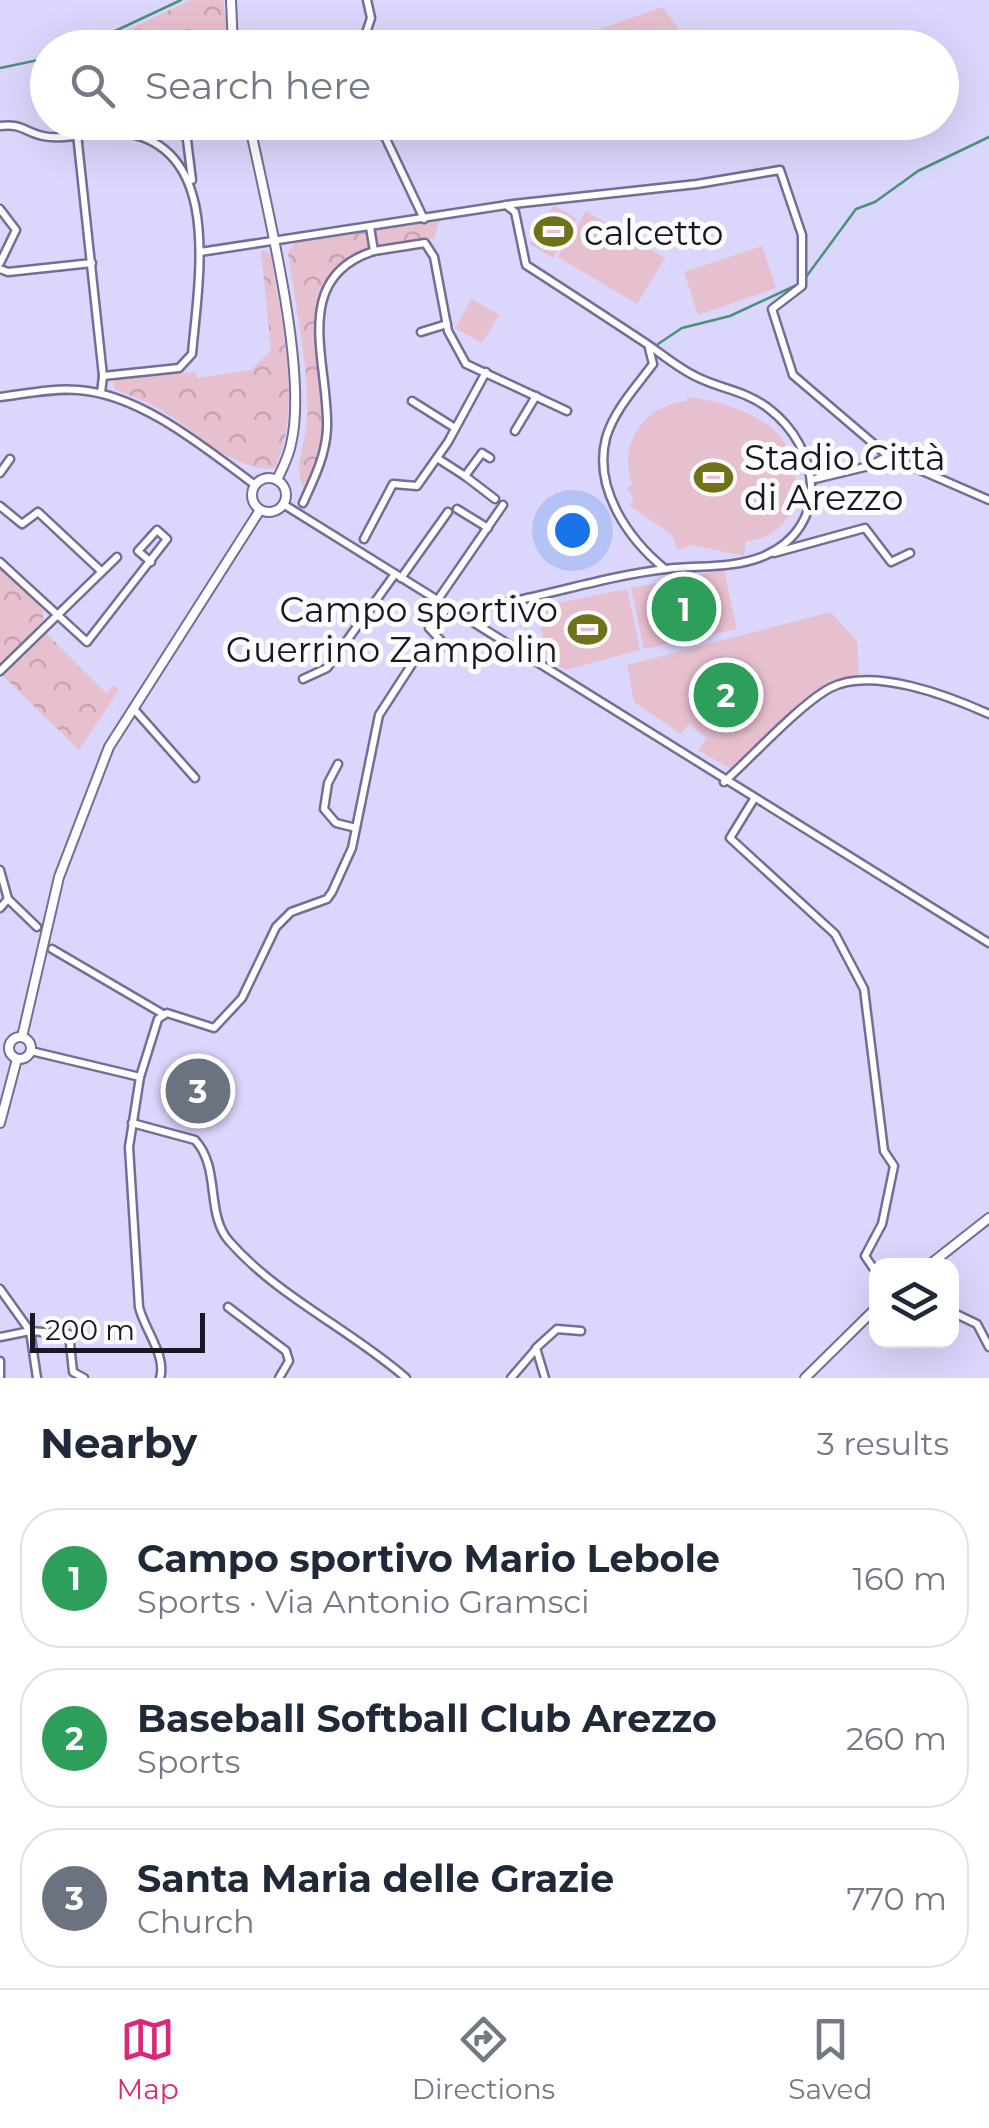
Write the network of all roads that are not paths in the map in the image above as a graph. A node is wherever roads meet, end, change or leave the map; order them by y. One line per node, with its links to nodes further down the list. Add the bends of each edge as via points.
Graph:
1 (231, 0): 3 (main road)
2 (368, 0): 4 (street)
3 (233, 30)
4 (367, 30)
5 (0, 126): 6 (street, via 18,123)
6 (30, 130)
7 (78, 140): 20 (street)
8 (144, 140): 12 (street, via 172,158)
9 (187, 140): 12 (street)
10 (253, 140): 17 (main road)
11 (387, 140): 15 (street)
12 (194, 198): 19 (street)
13 (512, 207): 15 (street); 24 (street, via 526,266); 34 (street, via 780,170 804,245 802,286 772,309 794,375)
14 (0, 209): 21 (street, via 16,230)
15 (424, 219): 16 (street)
16 (370, 227): 17 (street); 18 (street)
17 (274, 242): 19 (street); 41 (main road, via 295,415 290,461)
18 (374, 251): 22 (street, via 424,243 430,248); 45 (street, via 337,272 319,306 327,432)
19 (200, 252): 26 (street, via 189,361 179,368)
20 (92, 263): 21 (street, via 8,272); 26 (street)
21 (0, 266)
22 (447, 324): 23 (street); 25 (street, via 466,364)
23 (421, 332)
24 (645, 343): 40 (street, via 701,380 769,408 800,445); 59 (street, via 654,364 607,435 605,472 628,532)
25 (486, 372): 28 (street); 32 (street)
26 (103, 376): 27 (street)
27 (101, 393): 29 (street); 42 (street, via 145,412)
28 (536, 396): 31 (street); 33 (street)
29 (0, 397)
30 (412, 401): 32 (street)
31 (567, 411)
32 (455, 428): 35 (street)
33 (515, 431)
34 (888, 456): 40 (street); 44 (street)
35 (436, 458): 39 (street); 53 (street, via 417,486 393,484)
36 (490, 458): 39 (street, via 482,453)
37 (10, 459): 38 (street)
38 (0, 473)
39 (466, 476): 43 (street)
40 (814, 479): 55 (street, via 804,518)
41 (278, 480): 42 (main road); 46 (main road)
42 (255, 485): 50 (main road, via 252,498)
43 (495, 499)
44 (989, 500)
45 (303, 502)
46 (283, 504): 50 (main road); 61 (street)
47 (503, 504): 52 (street)
48 (0, 506): 60 (street, via 22,524 38,512)
49 (457, 509): 52 (street)
50 (260, 510): 67 (main road)
51 (448, 512): 61 (street)
52 (488, 528): 62 (street)
53 (364, 539)
54 (910, 553): 55 (street, via 890,562 865,528)
55 (766, 555): 59 (street, via 703,569)
56 (117, 557): 60 (street)
57 (0, 562): 64 (street)
58 (151, 562): 58 (street, via 167,539 156,530 138,551); 64 (street, via 87,642)
59 (665, 569): 63 (street)
60 (101, 570): 64 (street)
61 (398, 576): 62 (street); 66 (street, via 327,668)
62 (438, 598): 63 (street)
63 (454, 608): 71 (street); 73 (street, via 429,628 446,645 414,661 379,715)
64 (55, 614): 65 (street)
65 (0, 671)
66 (303, 679)
67 (132, 708): 70 (street); 81 (main road, via 64,861)
68 (989, 714): 71 (street, via 886,680 836,686)
69 (338, 764): 73 (street, via 324,809 336,823)
70 (195, 778)
71 (724, 782): 72 (street)
72 (754, 800): 78 (street); 90 (street, via 730,838 835,934 864,989 884,1151 894,1166 882,1224 864,1256)
73 (356, 828): 80 (street, via 332,892 276,927 242,998 214,1028)
74 (0, 870): 75 (street)
75 (8, 899): 76 (street); 77 (street)
76 (0, 908)
77 (37, 927)
78 (989, 943)
79 (52, 949): 80 (street)
80 (162, 1014): 85 (street)
81 (22, 1037): 82 (main road); 83 (main road)
82 (5, 1044): 84 (main road)
83 (31, 1051): 84 (main road); 85 (street)
84 (18, 1059): 86 (main road)
85 (140, 1077): 87 (street)
86 (0, 1123)
87 (132, 1124): 106 (street, via 138,1307 161,1358); 108 (street, via 195,1140 209,1164 220,1229 229,1241 271,1281)
88 (989, 1218): 89 (main road)
89 (938, 1258)
90 (869, 1263)
91 (0, 1289): 95 (street)
92 (228, 1307): 107 (street, via 286,1351 289,1361)
93 (959, 1315): 100 (street, via 977,1324)
94 (869, 1317): 111 (main road)
95 (30, 1331): 97 (street); 98 (street); 99 (street)
96 (581, 1331): 101 (street, via 557,1328)
97 (45, 1333): 99 (street); 105 (street, via 69,1334 73,1372)
98 (0, 1338)
99 (32, 1340): 104 (street)
100 (989, 1347)
101 (536, 1348): 109 (street); 110 (street)
102 (0, 1361): 103 (street)
103 (0, 1377)
104 (37, 1378)
105 (84, 1378)
106 (160, 1378)
107 (279, 1378)
108 (406, 1378)
109 (511, 1378)
110 (545, 1378)
111 (805, 1378)

